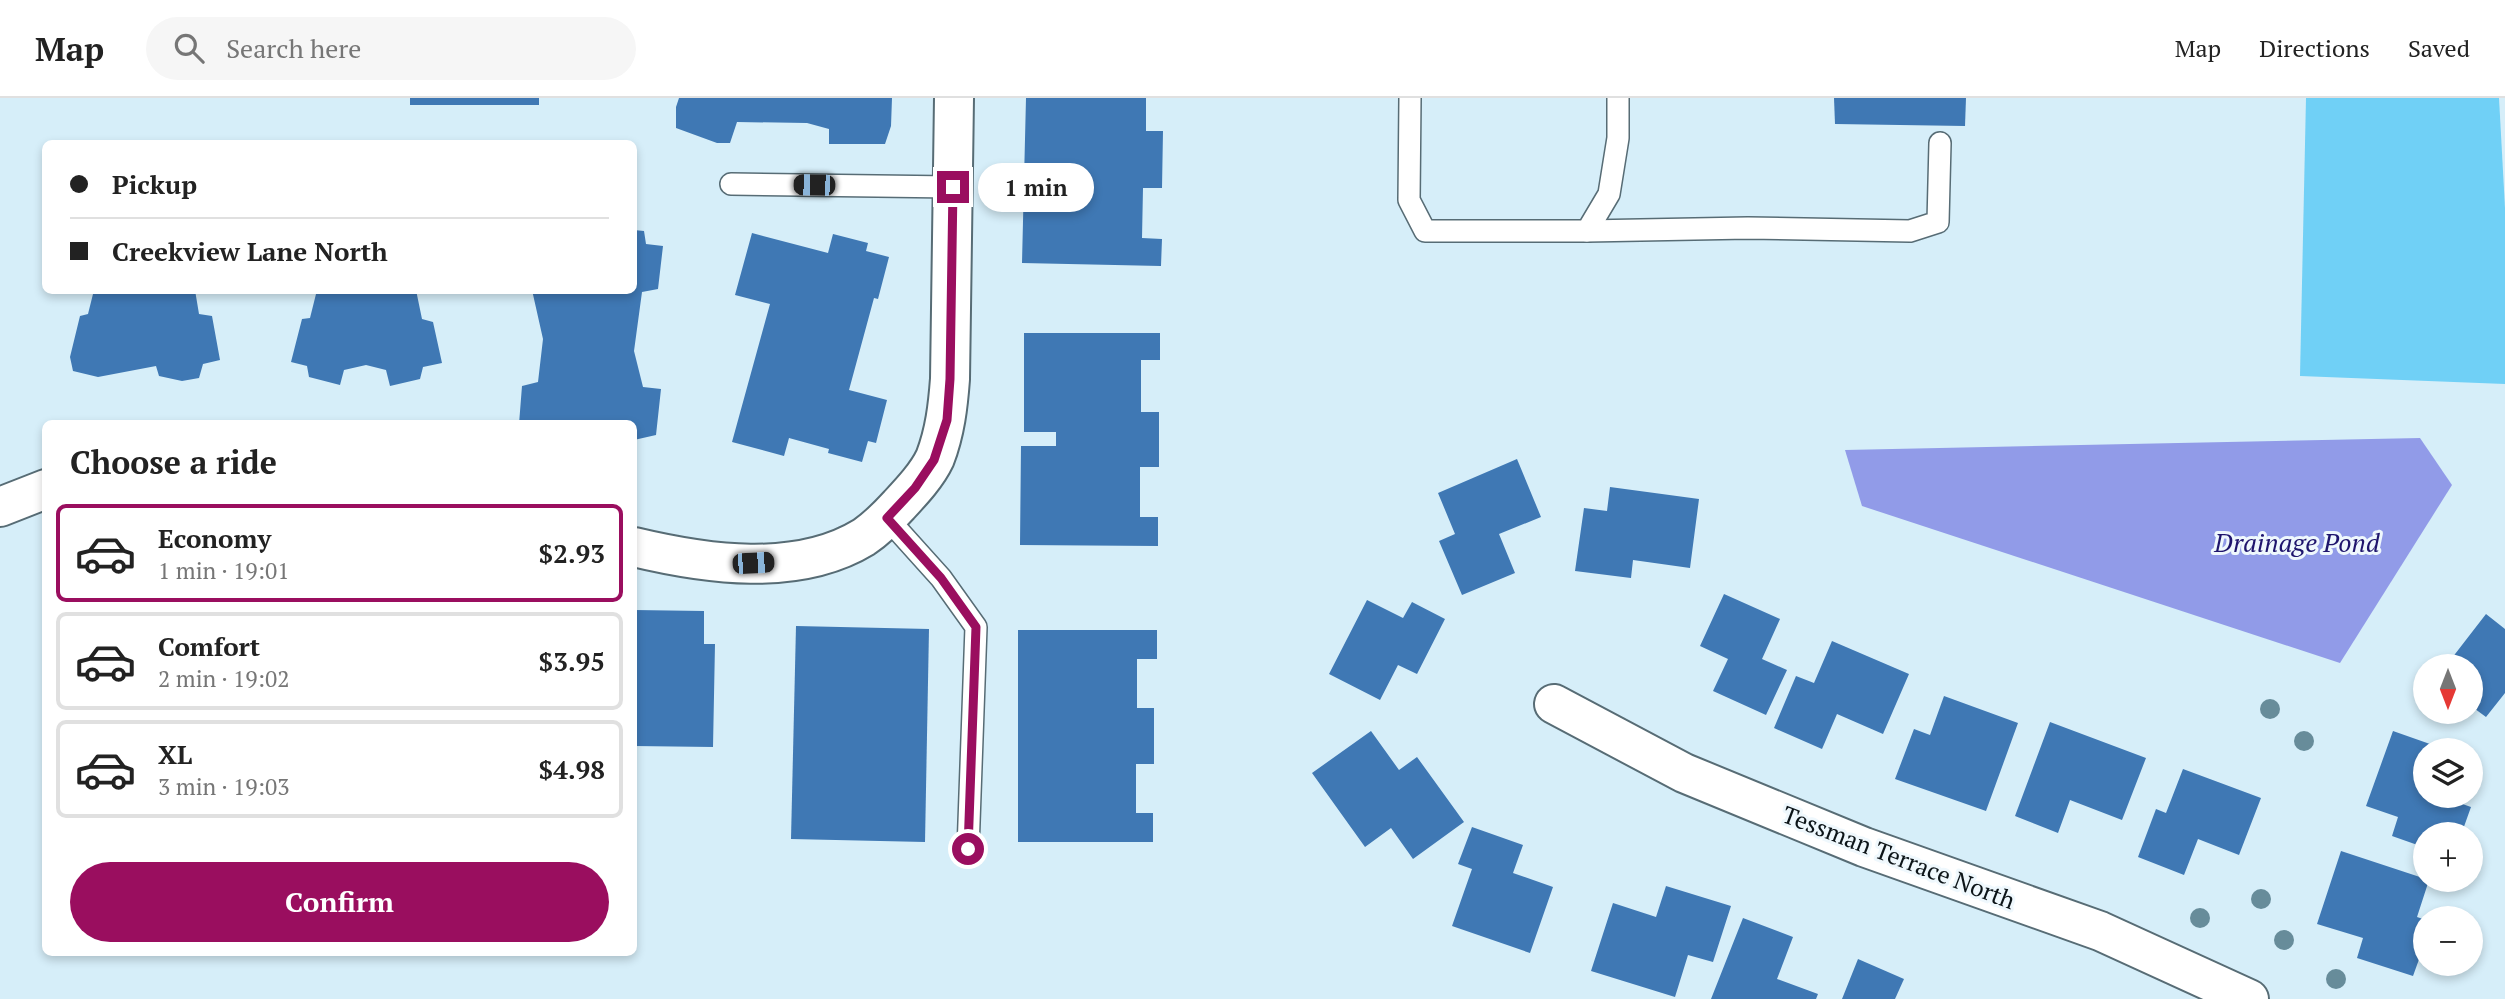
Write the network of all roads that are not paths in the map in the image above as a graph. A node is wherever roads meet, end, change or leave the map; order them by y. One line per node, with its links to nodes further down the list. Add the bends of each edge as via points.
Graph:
1 (954, 98): 6 (street)
2 (1410, 98): 7 (lane, via 1409,200 1424,231)
3 (1618, 98): 7 (lane, via 1618,138 1609,194)
4 (1940, 143): 7 (lane, via 1938,222 1910,231)
5 (732, 184): 6 (lane)
6 (953, 187): 10 (street, via 947,420 934,460)
7 (1587, 231)
8 (42, 491): 9 (street)
9 (0, 508)
10 (887, 518): 11 (street, via 864,537 796,561 699,560); 13 (lane, via 941,578 976,627)
11 (637, 548)
12 (1555, 704): 14 (street, Tessman Terrace North, via 1684,773 1864,846 2101,931)
13 (968, 849)
14 (2249, 999)

